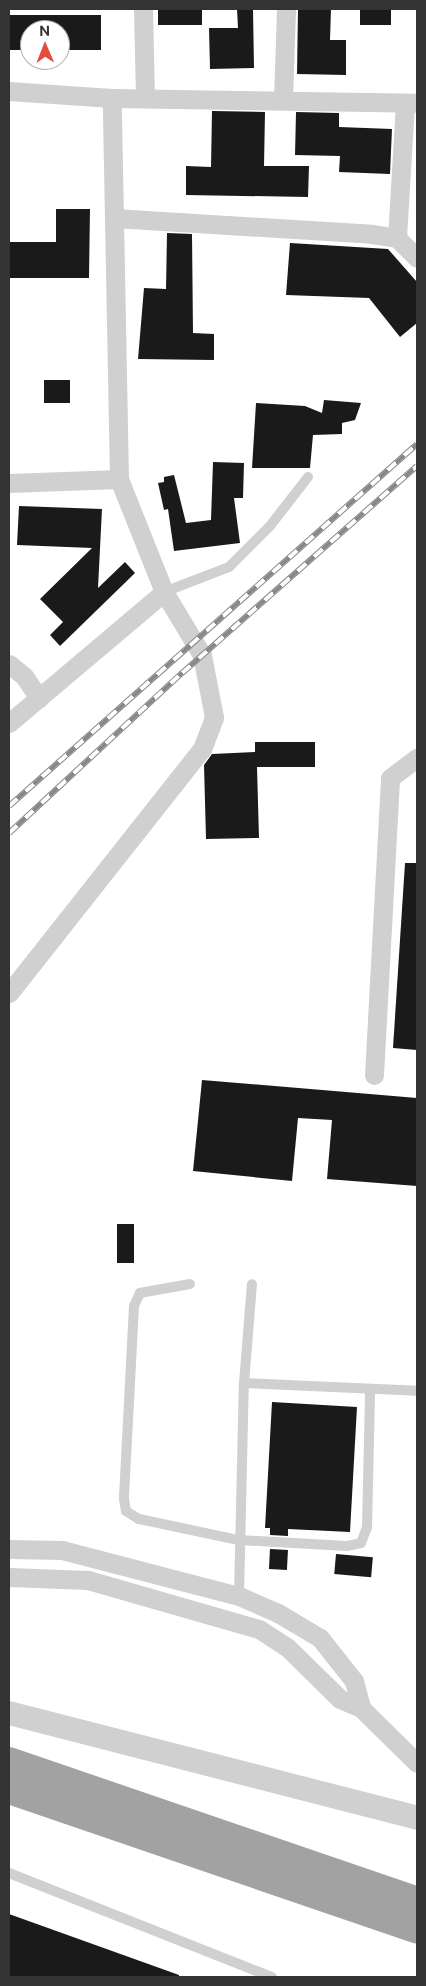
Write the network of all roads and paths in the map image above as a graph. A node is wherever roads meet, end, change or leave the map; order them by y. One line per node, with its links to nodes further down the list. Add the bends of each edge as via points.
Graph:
1 (143, 9): 4 (street)
2 (286, 9): 6 (street)
3 (9, 92): 5 (street)
4 (145, 96): 5 (street); 6 (street)
5 (112, 98): 8 (street)
6 (283, 100): 7 (street)
7 (411, 103): 9 (street)
8 (114, 218): 9 (street); 12 (street)
9 (397, 238): 10 (street)
10 (417, 258)
11 (308, 477): 14 (lane, via 270,526 229,567)
12 (119, 479): 13 (street); 14 (street)
13 (9, 483)
14 (164, 592): 16 (street); 19 (street, via 202,655 214,717 202,748)
15 (9, 664): 16 (street, via 24,676)
16 (39, 698): 17 (street)
17 (9, 723)
18 (417, 758): 20 (street, via 390,778)
19 (9, 993)
20 (374, 1075)
21 (190, 1284): 26 (lane, via 140,1293 134,1306 126,1511 139,1519)
22 (252, 1284): 23 (lane)
23 (244, 1383): 24 (lane); 26 (lane)
24 (370, 1390): 25 (lane); 26 (lane, via 367,1527 361,1543 347,1546)
25 (417, 1391)
26 (239, 1540): 29 (lane)
27 (9, 1549): 29 (street, via 62,1550)
28 (9, 1577): 30 (street, via 107,1584 259,1629 287,1647 340,1699)
29 (239, 1596): 30 (street, via 320,1638 354,1681)
30 (361, 1708): 33 (street)
31 (9, 1713): 35 (street)
32 (9, 1761): 37 (highway)
33 (417, 1763)
34 (9, 1790): 38 (highway)
35 (417, 1818)
36 (9, 1873): 39 (lane)
37 (417, 1901)
38 (417, 1930)
39 (272, 1977)

